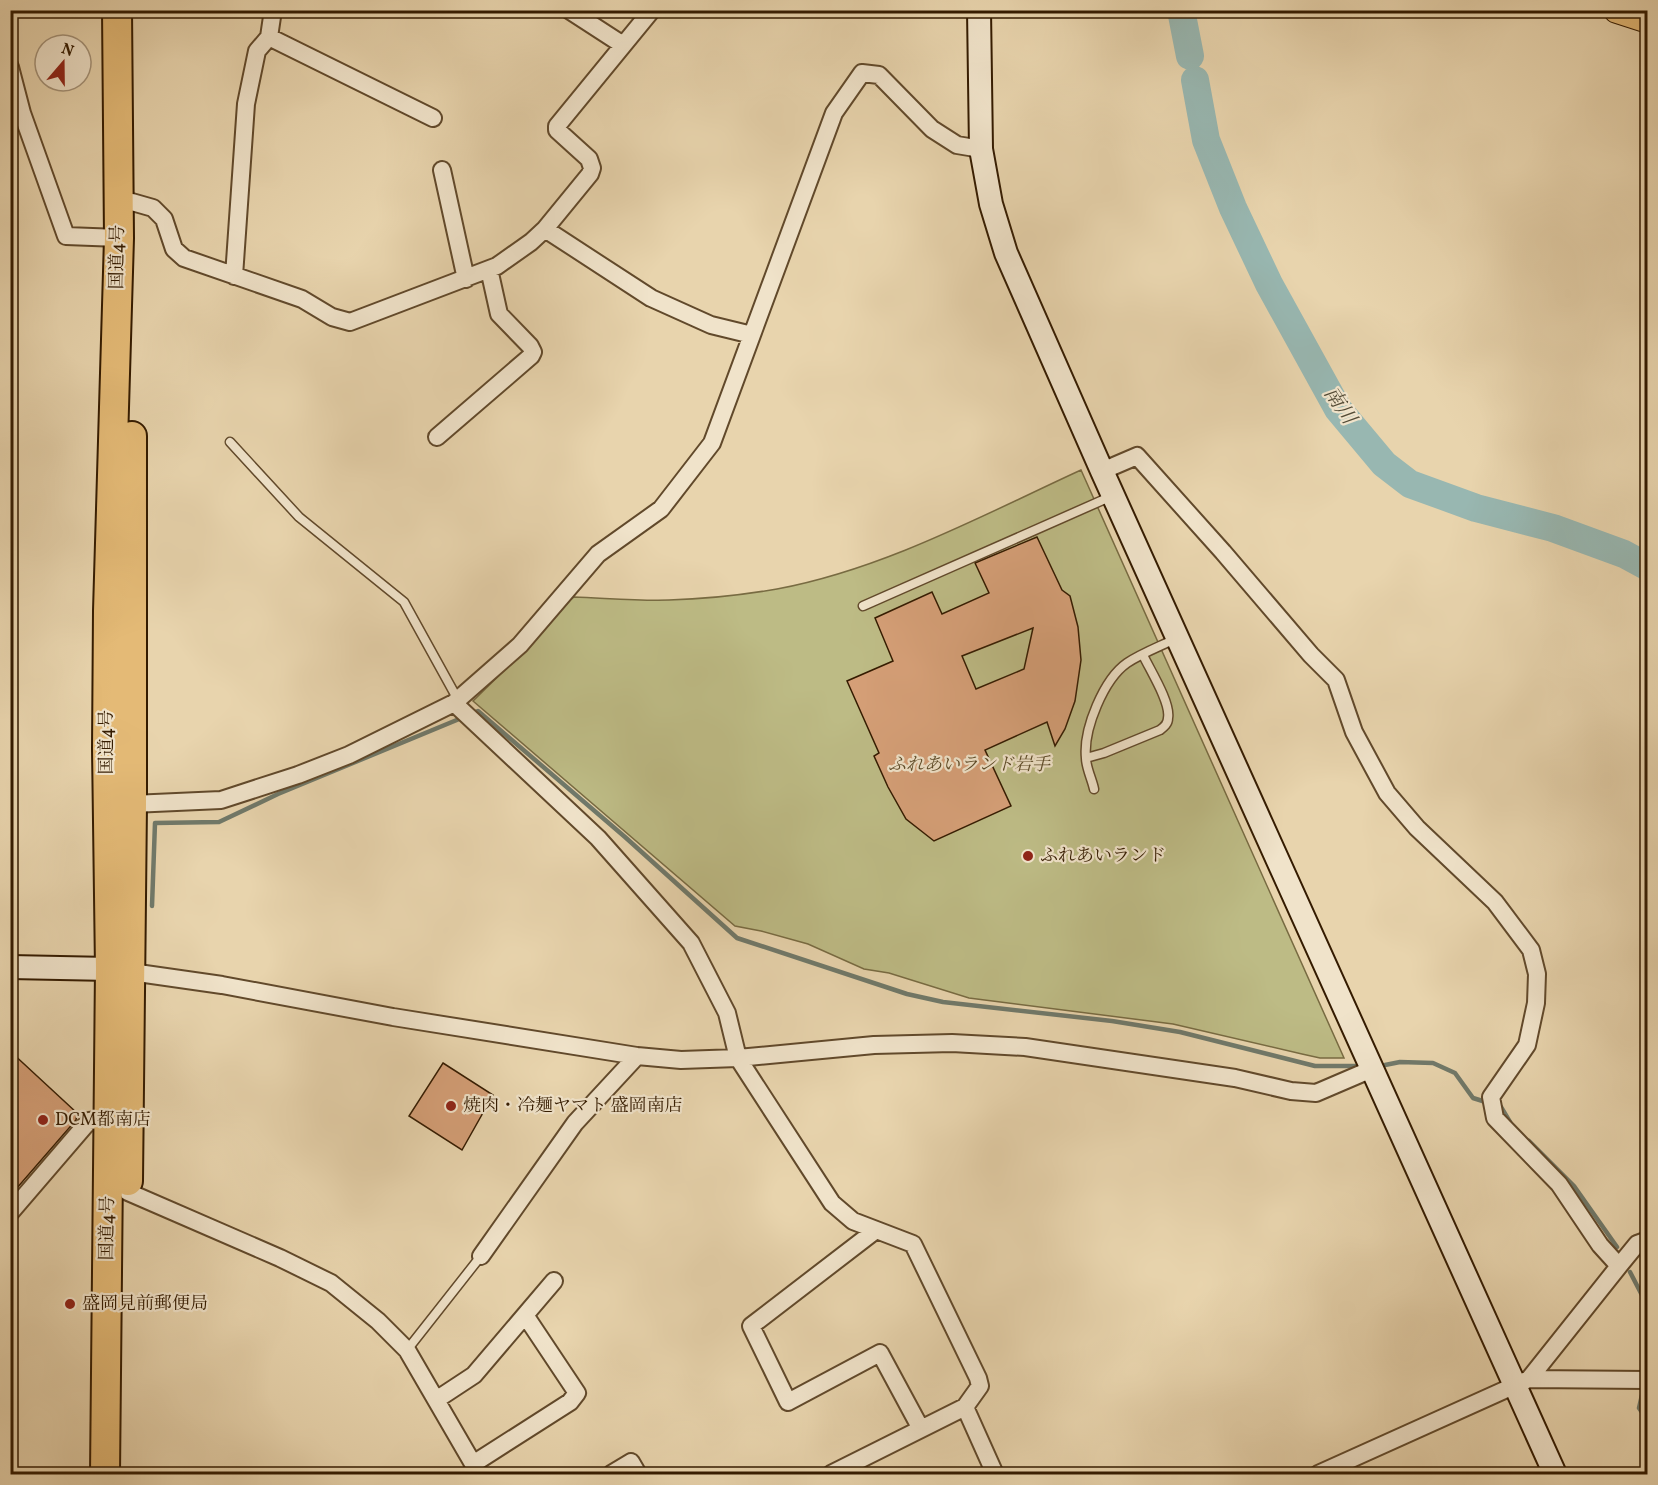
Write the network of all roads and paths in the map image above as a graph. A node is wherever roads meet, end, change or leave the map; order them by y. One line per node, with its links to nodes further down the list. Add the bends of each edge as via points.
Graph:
1 (117, 10): 18 (highway, 国道4号)
2 (135, 10): 16 (highway, 国道4号)
3 (273, 10): 9 (street)
4 (569, 10): 10 (street)
5 (652, 10): 10 (street)
6 (979, 10): 14 (street)
7 (1617, 10): 8 (main road)
8 (1647, 21)
9 (269, 37): 13 (street); 20 (street, via 257,51 246,104)
10 (623, 45): 17 (street, via 557,126 589,159 592,168)
11 (10, 67): 12 (street)
12 (16, 114): 18 (street, via 66,236)
13 (434, 118)
14 (981, 149): 22 (street, via 957,145 932,129 879,75 862,73 834,113); 25 (street, via 991,204 1006,253)
15 (442, 170): 21 (street)
16 (132, 202): 20 (street, via 153,208 164,219 174,249 184,258); 33 (highway, 国道4号)
17 (545, 229): 19 (street); 22 (street, via 651,298 711,325)
18 (119, 238): 35 (highway, 国道4号, via 107,748)
19 (489, 269): 21 (street); 23 (street, via 499,314 533,352)
20 (234, 276): 21 (street, via 302,299 332,317 350,322)
21 (466, 279)
22 (752, 335): 30 (street, via 712,443 661,509 598,554 520,645)
23 (436, 437)
24 (230, 442): 30 (lane, via 299,518 404,602)
25 (1102, 471): 26 (street); 45 (street, via 1137,456 1223,552 1336,680 1354,732 1387,793 1417,828 1496,902 1531,950 1537,974 1536,1003 1527,1045 1491,1097 1495,1118 1559,1184)
26 (1113, 496): 27 (lane); 28 (street)
27 (862, 606)
28 (1177, 638): 29 (lane); 38 (street)
29 (1143, 655): 31 (lane, via 1126,663 1101,695 1091,724); 31 (lane, via 1168,708 1166,724 1160,730)
30 (457, 703): 33 (street, via 349,755 221,800); 37 (street, via 598,838 691,943 727,1013)
31 (1086, 758): 32 (lane)
32 (1094, 789)
33 (132, 804): 35 (highway, 国道4号)
34 (10, 967): 35 (street)
35 (120, 970): 36 (street); 39 (highway, 国道4号); 40 (highway, 国道4号)
36 (637, 1056): 37 (street, via 681,1060); 44 (street, via 574,1123)
37 (738, 1058): 38 (street, via 874,1045 952,1043 1025,1047 1316,1093); 42 (street, via 832,1203 853,1221)
38 (1372, 1069): 50 (street)
39 (108, 1119): 41 (street, via 89,1121); 55 (highway, 国道4号)
40 (128, 1192): 48 (street, via 331,1283); 56 (highway, 国道4号)
41 (10, 1213)
42 (876, 1230): 52 (street, via 913,1244 978,1378 980,1386); 53 (street, via 751,1326 788,1402 880,1353)
43 (1647, 1240): 45 (street, via 1637,1244)
44 (480, 1256): 48 (lane)
45 (1619, 1266): 50 (street)
46 (554, 1281): 47 (street)
47 (525, 1315): 51 (street, via 474,1375); 54 (street, via 577,1393)
48 (407, 1350): 51 (street)
49 (1647, 1380): 50 (street)
50 (1522, 1382): 61 (street); 62 (street)
51 (436, 1400): 54 (street)
52 (965, 1407): 53 (street); 60 (street)
53 (921, 1429): 59 (street)
54 (476, 1469)
55 (105, 1474)
56 (121, 1474)
57 (610, 1474): 58 (street, via 631,1462)
58 (638, 1474)
59 (831, 1474)
60 (995, 1474)
61 (1318, 1474)
62 (1555, 1474)

